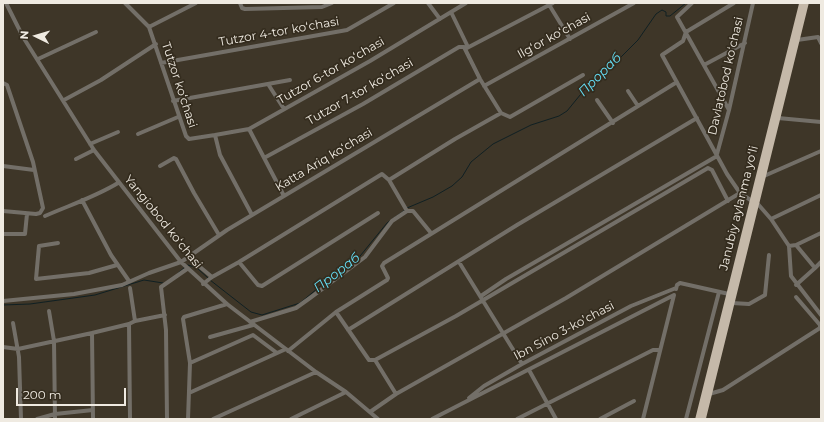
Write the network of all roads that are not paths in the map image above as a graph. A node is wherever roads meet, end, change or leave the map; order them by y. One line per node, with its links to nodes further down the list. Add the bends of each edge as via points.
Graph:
1 (4, 3): 28 (street, Yangiobod koʻchasi)
2 (125, 3): 19 (street, Tutzor koʻchasi)
3 (196, 3): 19 (street)
4 (240, 3): 5 (street, via 245,9 322,8)
5 (332, 3)
6 (394, 3): 16 (street, Tutzor 4-tor koʻchasi)
7 (428, 3): 18 (street)
8 (466, 3): 17 (street, Tutzor 6-tor koʻchasi)
9 (634, 3): 22 (street, Ilgʻor koʻchasi)
10 (692, 3): 21 (street, via 677,17)
11 (734, 3): 21 (street)
12 (753, 3): 25 (street, Davlatobod koʻchasi)
13 (802, 3): 74 (highway, Janubiy aylanma yoʻli)
14 (806, 3): 23 (highway, Janubiy aylanma yoʻli)
15 (550, 4): 22 (street); 27 (street, Tutzor 7-tor koʻchasi)
16 (387, 5): 29 (street, Tutzor 4-tor koʻchasi, via 347,30)
17 (451, 12): 18 (street, Tutzor 6-tor koʻchasi); 27 (street)
18 (440, 18): 43 (street, Tutzor 6-tor koʻchasi)
19 (149, 27): 26 (street, Tutzor koʻchasi)
20 (96, 32): 28 (street)
21 (686, 32): 30 (street); 34 (street, via 683,41 662,55)
22 (570, 39): 37 (street, Ilgʻor koʻchasi)
23 (797, 40): 24 (street, via 818,37); 48 (highway, Janubiy aylanma yoʻli)
24 (821, 42)
25 (745, 43): 30 (street); 44 (street, Davlatobod koʻchasi)
26 (156, 44): 29 (street, Tutzor koʻchasi); 39 (street, via 101,80)
27 (467, 48): 32 (street); 59 (street, Tutzor 7-tor koʻchasi, via 459,47 363,104)
28 (38, 59): 39 (street, Yangiobod koʻchasi)
29 (162, 63): 41 (street, Tutzor koʻchasi)
30 (704, 65): 44 (street)
31 (583, 75): 45 (street, via 510,117)
32 (480, 79): 37 (street); 71 (street, Katta Ariq koʻchasi)
33 (290, 80): 36 (street)
34 (677, 82): 42 (street); 47 (street)
35 (3, 83): 63 (street, via 7,85)
36 (268, 84): 41 (street); 43 (street)
37 (484, 86): 45 (street)
38 (628, 91): 42 (street)
39 (64, 100): 55 (street, Yangiobod koʻchasi)
40 (597, 100): 50 (street)
41 (173, 101): 46 (street, Tutzor koʻchasi)
42 (638, 106): 50 (street)
43 (284, 110): 51 (street, Tutzor 6-tor koʻchasi)
44 (729, 110): 58 (street, Davlatobod koʻchasi)
45 (501, 113): 66 (street)
46 (178, 116): 53 (street); 54 (street, Tutzor koʻchasi, via 187,138)
47 (697, 118): 58 (street); 93 (street)
48 (778, 118): 49 (street); 64 (highway, Janubiy aylanma yoʻli)
49 (821, 122)
50 (613, 123): 82 (street)
51 (249, 129): 54 (street, Tutzor 6-tor koʻchasi); 59 (street)
52 (118, 132): 55 (street)
53 (138, 134)
54 (215, 135): 79 (street, via 220,155)
55 (90, 144): 56 (street, Yangiobod koʻchasi)
56 (94, 150): 60 (street); 67 (street, Yangiobod koʻchasi)
57 (821, 151): 64 (street)
58 (717, 155): 65 (street); 69 (street)
59 (264, 158): 71 (street)
60 (76, 159)
61 (3, 166): 63 (street)
62 (160, 166): 85 (street, via 176,159)
63 (34, 170): 78 (street, via 43,208 40,213)
64 (764, 176): 74 (highway, Janubiy aylanma yoʻli)
65 (677, 179): 68 (street); 108 (street, via 513,275)
66 (389, 180): 75 (street); 92 (street, via 384,174 381,175)
67 (118, 183): 72 (street, via 100,194); 91 (street, Yangiobod koʻchasi)
68 (679, 184): 73 (street, via 711,168); 108 (street)
69 (740, 194): 73 (street); 74 (street)
70 (821, 195): 81 (street)
71 (284, 196): 79 (street, Katta Ariq koʻchasi)
72 (82, 200): 80 (street); 95 (street)
73 (728, 201): 125 (street)
74 (754, 202): 81 (street); 105 (highway, Janubiy aylanma yoʻli); 110 (highway, Janubiy aylanma yoʻli)
75 (406, 209): 82 (street, via 413,211); 120 (street, via 392,222 365,257 310,298 296,308)
76 (3, 211): 78 (street)
77 (378, 213): 92 (street, via 262,286 258,285)
78 (27, 214): 84 (street, via 25,234)
79 (252, 215): 85 (street, Katta Ariq koʻchasi)
80 (45, 216)
81 (771, 219): 88 (street)
82 (431, 233): 115 (street, via 382,265 388,280)
83 (821, 233): 87 (street)
84 (3, 234)
85 (220, 235): 90 (street, Katta Ariq koʻchasi)
86 (58, 243): 95 (street, via 39,246 36,279 89,273)
87 (796, 244): 88 (street); 96 (street)
88 (789, 246): 101 (street, via 789,270)
89 (769, 255): 110 (street, via 765,295 749,304)
90 (188, 257): 91 (street, Katta Ariq koʻchasi); 98 (street)
91 (181, 262): 97 (street, Yangiobod koʻchasi); 99 (street, Katta Ariq koʻchasi)
92 (239, 262): 98 (street)
93 (459, 262): 108 (street); 123 (street)
94 (821, 262): 96 (street)
95 (117, 265): 99 (street)
96 (815, 268): 101 (street)
97 (187, 269): 100 (street, Yangiobod koʻchasi); 116 (street, via 162,285)
98 (212, 277): 100 (street)
99 (130, 282): 109 (street, Katta Ariq koʻchasi, via 74,294)
100 (204, 284): 111 (street, Yangiobod koʻchasi)
101 (796, 284): 113 (street)
102 (130, 288): 118 (street)
103 (676, 288): 104 (street, Ibn Sino 3-koʼchasi, via 680,283); 106 (street); 136 (street, Ibn Sino 3-koʼchasi, via 631,306)
104 (719, 292): 105 (street); 163 (street)
105 (729, 294): 164 (highway, Janubiy aylanma yoʻli)
106 (674, 295): 132 (street); 137 (street, Ibn Sino 3-koʼchasi)
107 (796, 297): 142 (street, via 820,328 723,390)
108 (482, 298): 125 (street); 134 (street)
109 (3, 301)
110 (732, 303): 142 (highway, Janubiy aylanma yoʻli)
111 (227, 304): 120 (street, Yangiobod koʻchasi); 135 (street, via 184,317)
112 (821, 306): 113 (street)
113 (816, 309): 117 (street)
114 (49, 311): 128 (street)
115 (336, 312): 123 (street); 131 (street)
116 (165, 315): 118 (street); 154 (street)
117 (821, 315)
118 (135, 321): 121 (street)
119 (13, 323): 130 (street, via 15,344)
120 (252, 323): 122 (street, Yangiobod koʻchasi); 127 (street)
121 (129, 324): 124 (street); 153 (street)
122 (258, 328): 126 (street); 131 (street, Yangiobod koʻchasi)
123 (348, 330): 134 (street, via 369,360)
124 (92, 333): 128 (street); 146 (street)
125 (504, 333): 136 (street); 141 (street)
126 (251, 336): 133 (street); 135 (street)
127 (210, 337)
128 (54, 341): 130 (street); 148 (street)
129 (3, 347): 130 (street)
130 (18, 349): 150 (street)
131 (287, 350): 133 (street); 138 (street, Yangiobod koʻchasi)
132 (660, 350): 145 (street, via 653,350); 162 (street)
133 (277, 353): 140 (street)
134 (374, 360): 141 (street)
135 (190, 363): 140 (street)
136 (522, 364): 143 (street, Ibn Sino 3-koʼchasi, via 484,386)
137 (529, 370): 143 (street, Ibn Sino 3-koʼchasi); 145 (street, Ibn Sino 3-koʼchasi)
138 (316, 372): 139 (street, Yangiobod koʻchasi); 156 (street)
139 (346, 392): 147 (street, Yangiobod koʻchasi); 157 (street)
140 (189, 393): 155 (street)
141 (396, 394): 147 (street)
142 (709, 394): 165 (highway, Janubiy aylanma yoʻli)
143 (467, 400): 158 (street, Ibn Sino 3-koʼchasi)
144 (634, 401): 161 (street)
145 (547, 404): 159 (street); 160 (street, Ibn Sino 3-koʼchasi)
146 (93, 410): 148 (street); 152 (street)
147 (370, 412): 149 (street, Yangiobod koʻchasi)
148 (55, 417): 151 (street)
149 (375, 418)
150 (21, 419)
151 (37, 419)
152 (93, 419)
153 (130, 419)
154 (167, 419)
155 (188, 419)
156 (213, 419)
157 (291, 419)
158 (432, 419)
159 (517, 419)
160 (556, 419)
161 (600, 419)
162 (643, 419)
163 (686, 419)
164 (698, 419)
165 (703, 419)

